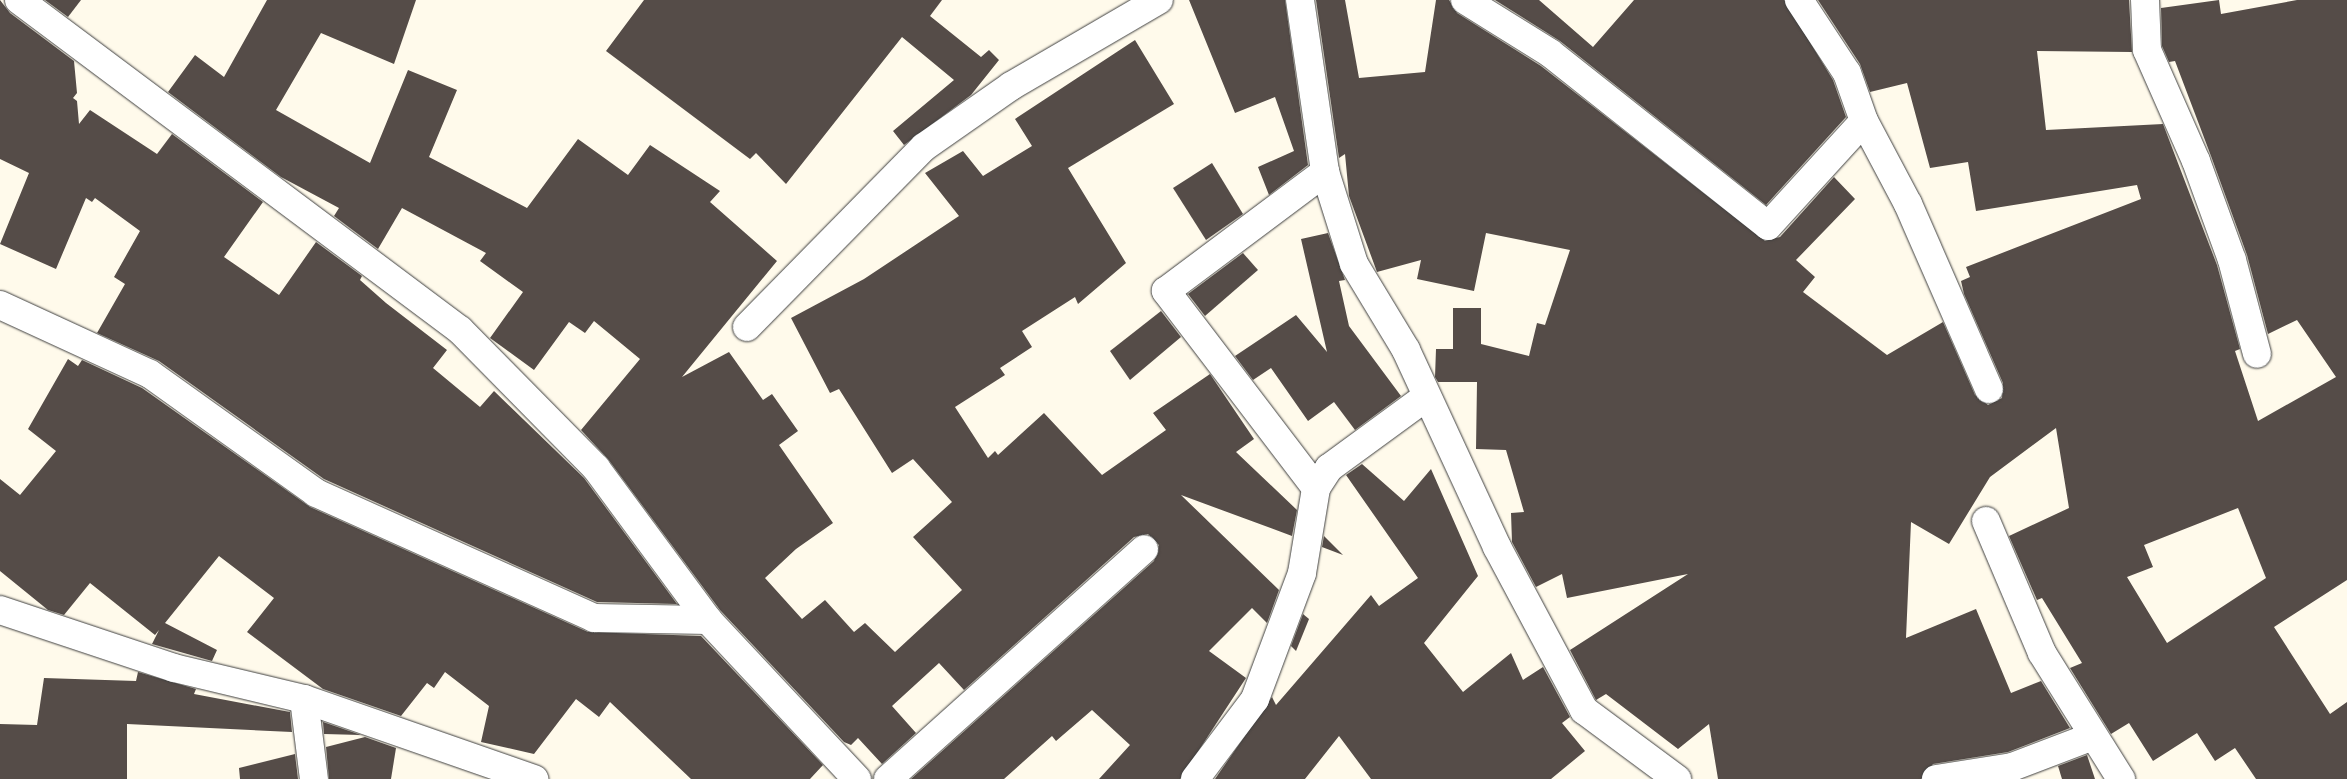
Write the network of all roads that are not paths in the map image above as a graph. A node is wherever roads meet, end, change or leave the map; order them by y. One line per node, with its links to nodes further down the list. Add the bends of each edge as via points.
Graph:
1 (19, 0): 18 (street, via 134,91 460,330 596,468)
2 (1159, 0): 10 (street, via 1011,86 924,147)
3 (1300, 0): 8 (street)
4 (1466, 0): 7 (street, via 1550,53 1768,226)
5 (1799, 0): 7 (street, via 1847,73)
6 (2145, 0): 11 (street, via 2147,50 2232,260)
7 (1864, 121): 12 (street, via 1912,213)
8 (1325, 172): 13 (street, via 1354,264 1406,350); 14 (street, via 1166,291)
9 (0, 305): 18 (street, via 150,374 316,493 585,614 594,618)
10 (747, 327)
11 (2257, 354)
12 (1989, 389)
13 (1426, 397): 14 (street, via 1329,468); 26 (street, via 1496,547 1584,710)
14 (1316, 488): 25 (street, via 1302,573 1255,699)
15 (1986, 521): 20 (street, via 2042,653)
16 (1144, 549): 24 (street)
17 (0, 610): 19 (street, via 174,668)
18 (708, 620): 23 (street)
19 (304, 698): 21 (street); 22 (street)
20 (2093, 736): 27 (street, via 2012,768); 28 (street)
21 (314, 779)
22 (534, 779)
23 (858, 779)
24 (888, 779)
25 (1195, 779)
26 (1677, 779)
27 (1936, 779)
28 (2121, 779)

